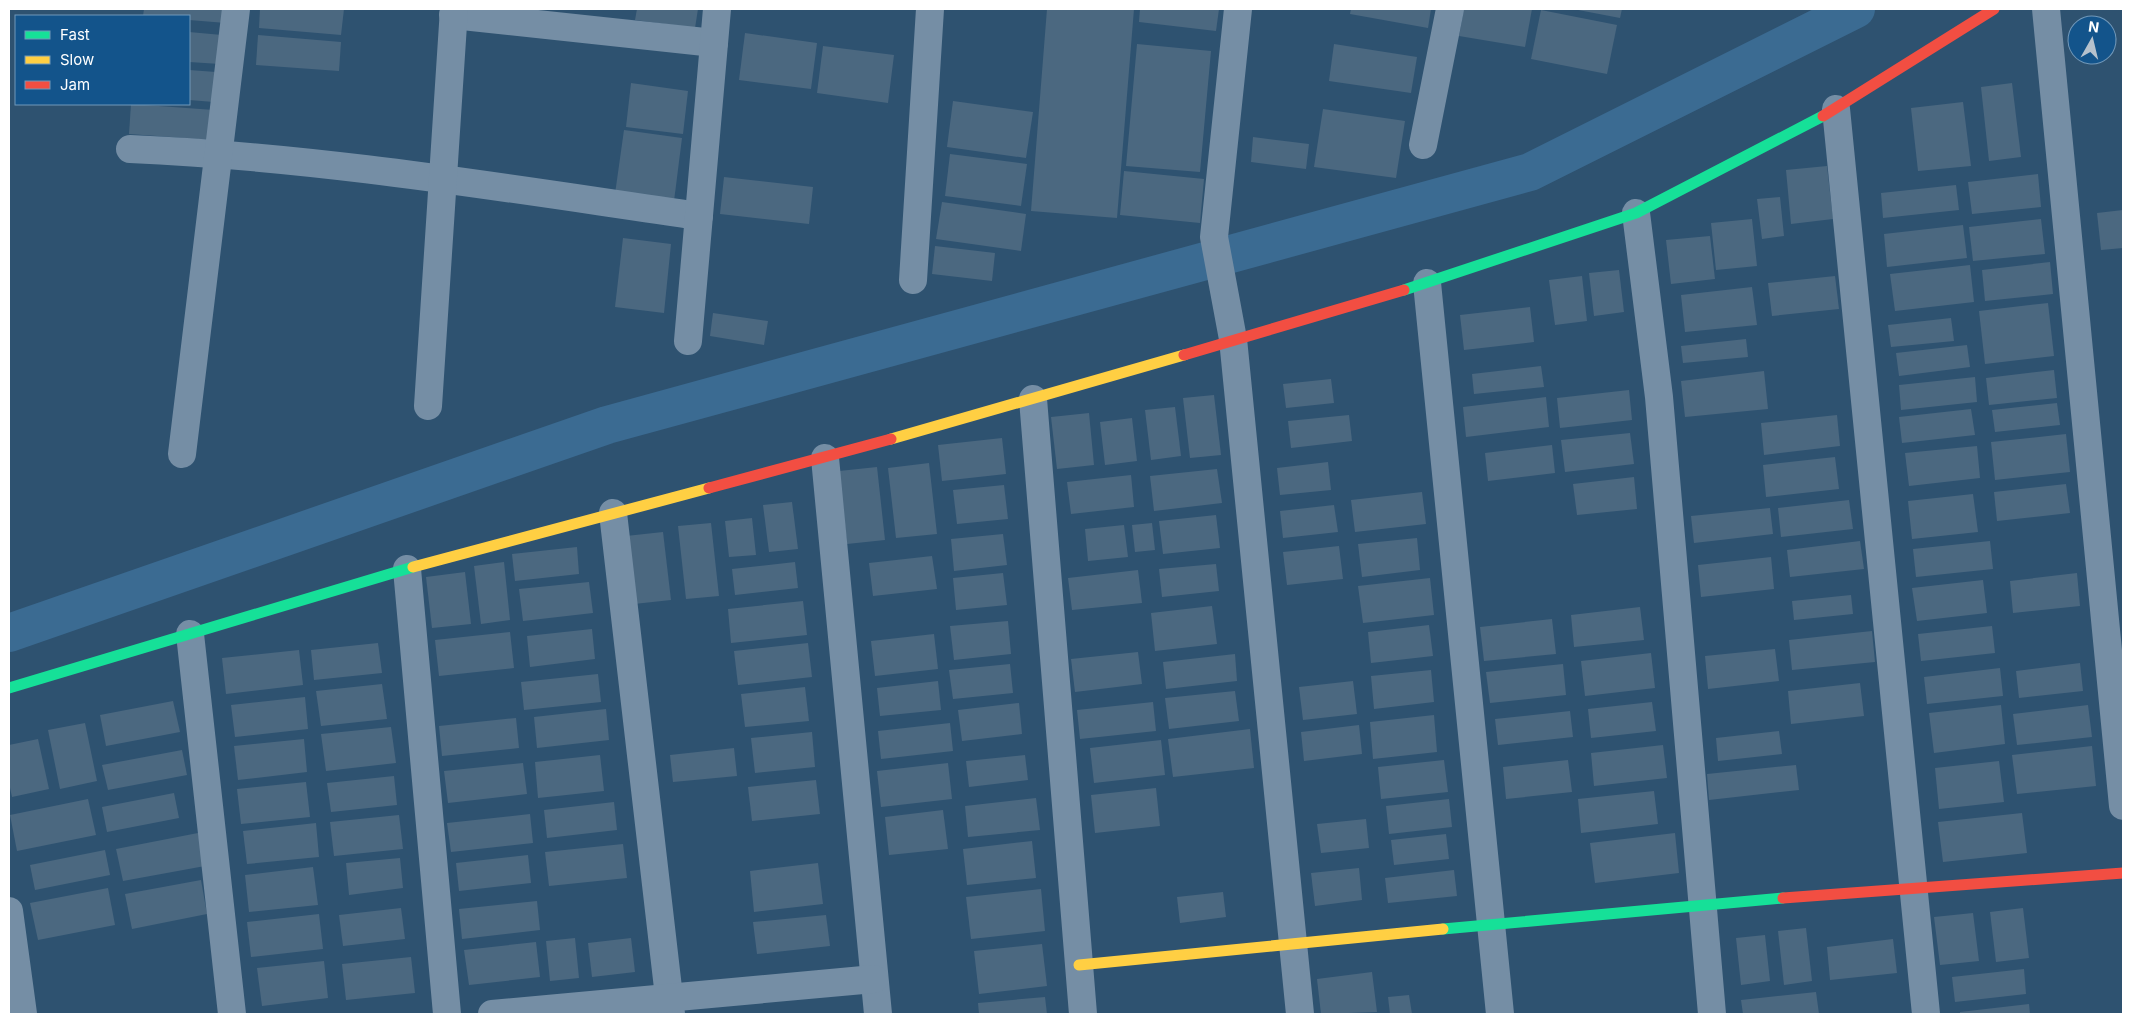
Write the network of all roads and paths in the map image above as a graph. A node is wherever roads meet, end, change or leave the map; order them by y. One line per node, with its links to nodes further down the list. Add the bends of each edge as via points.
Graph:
1 (236, 9): 13 (street)
2 (717, 9): 9 (street)
3 (930, 9): 17 (street)
4 (1238, 9): 19 (street, via 1214,236)
5 (1450, 9): 11 (street)
6 (1994, 9): 10 (street)
7 (2046, 9): 29 (street)
8 (453, 12): 9 (street); 14 (street)
9 (714, 42): 16 (street)
10 (1836, 109): 15 (street); 31 (street)
11 (1423, 145)
12 (130, 149): 13 (street)
13 (220, 153): 14 (street); 23 (street)
14 (442, 179): 16 (street); 22 (street)
15 (1636, 213): 18 (street); 32 (street, via 1659,398)
16 (699, 216): 20 (street)
17 (913, 280)
18 (1427, 283): 19 (street); 34 (street)
19 (1232, 339): 21 (street); 35 (street)
20 (688, 341)
21 (1033, 399): 24 (street); 36 (street)
22 (428, 406)
23 (182, 454)
24 (825, 458): 25 (street); 37 (street)
25 (613, 513): 26 (street); 38 (street)
26 (406, 569): 27 (street); 41 (street)
27 (190, 634): 28 (street); 40 (street)
28 (9, 688)
29 (2123, 806)
30 (2123, 874): 31 (street)
31 (1913, 887): 32 (street); 48 (street)
32 (1702, 907): 34 (street); 47 (street)
33 (9, 911): 39 (street)
34 (1492, 924): 35 (street); 46 (street)
35 (1293, 943): 36 (street); 45 (street)
36 (1078, 965): 44 (street)
37 (874, 979): 38 (street); 43 (street)
38 (670, 1006): 42 (street)
39 (23, 1014)
40 (232, 1014)
41 (448, 1014)
42 (492, 1014)
43 (878, 1014)
44 (1083, 1014)
45 (1300, 1014)
46 (1500, 1014)
47 (1712, 1014)
48 (1926, 1014)

